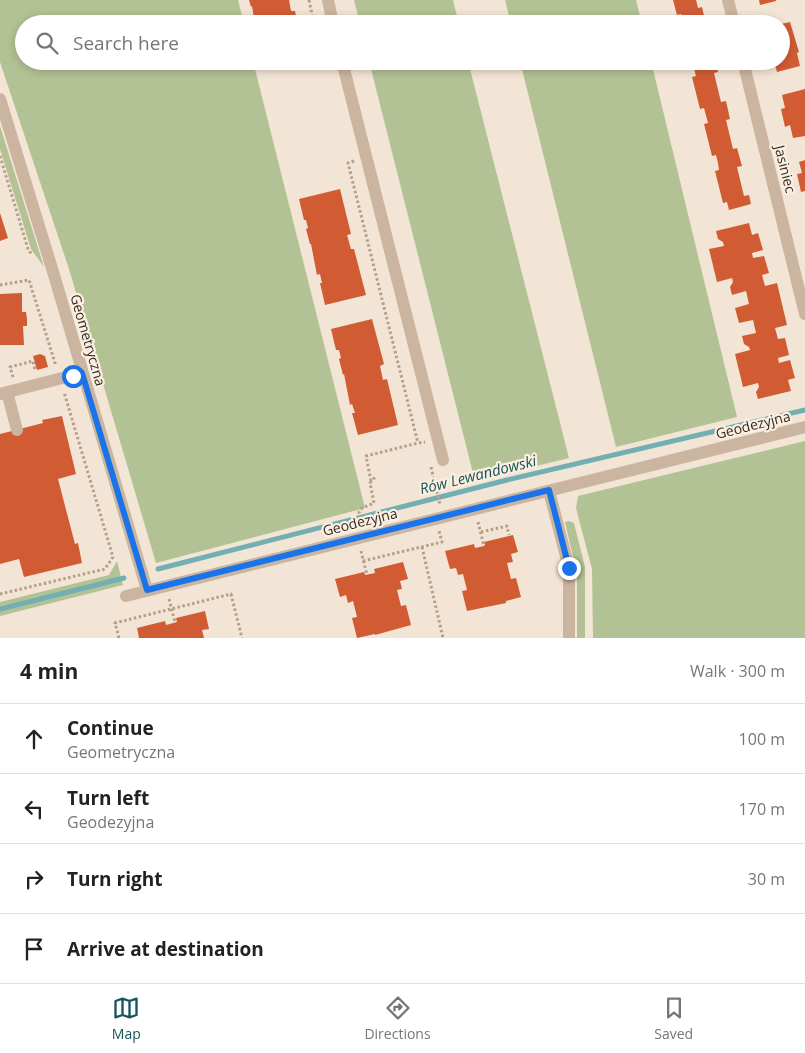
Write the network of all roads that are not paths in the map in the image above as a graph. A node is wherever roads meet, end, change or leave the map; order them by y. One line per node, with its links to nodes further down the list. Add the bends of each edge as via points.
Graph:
1 (328, 0): 3 (street)
2 (728, 0): 4 (street)
3 (331, 15)
4 (732, 15)
5 (344, 70): 13 (street)
6 (745, 70): 8 (street, Jasiniec)
7 (0, 99): 9 (street, Geometryczna)
8 (805, 314)
9 (82, 373): 10 (street, via 58,373); 15 (street, Geometryczna)
10 (4, 388): 12 (street)
11 (805, 427): 14 (street, Geodezyjna)
12 (17, 430)
13 (444, 460)
14 (549, 490): 15 (street, Geodezyjna); 17 (street, via 569,568)
15 (147, 590): 16 (street, Geodezyjna)
16 (126, 596)
17 (569, 638)

